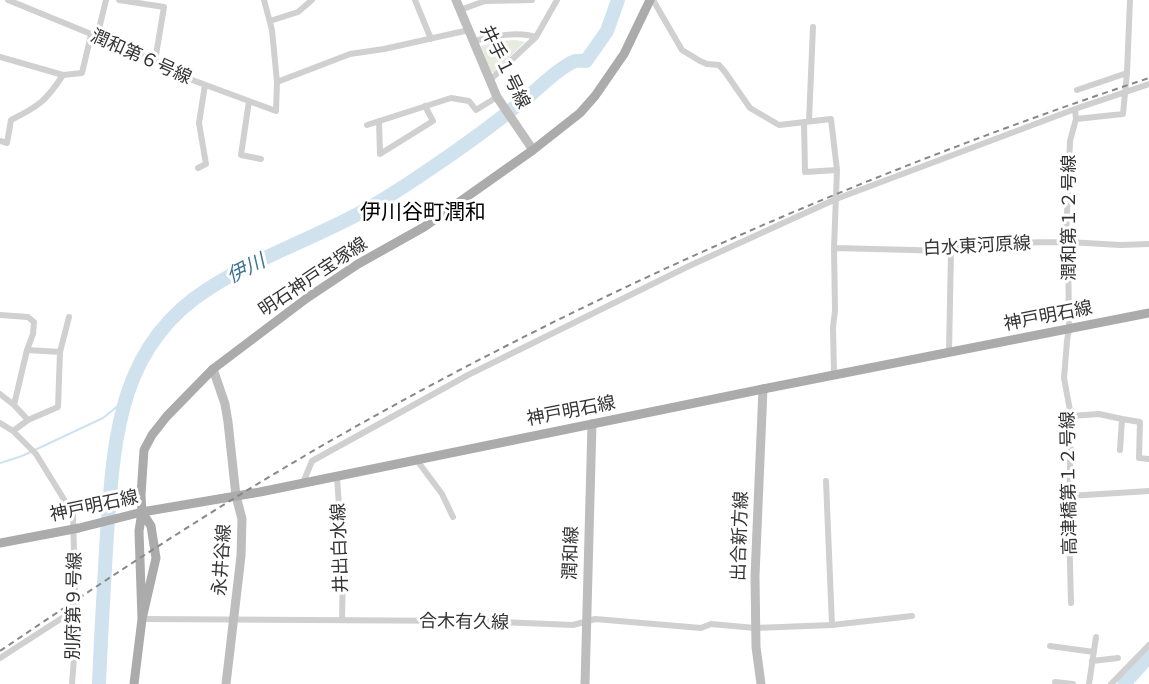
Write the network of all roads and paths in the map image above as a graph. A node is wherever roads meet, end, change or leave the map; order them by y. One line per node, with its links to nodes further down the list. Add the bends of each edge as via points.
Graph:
1 (8, 0): 16 (street, 潤和第６号線)
2 (106, 0): 16 (street)
3 (119, 0): 21 (street, via 164,7)
4 (264, 0): 13 (street)
5 (312, 0): 13 (street, via 298,12)
6 (415, 0): 18 (street)
7 (456, 0): 12 (street, 井手１号線)
8 (532, 0): 12 (street, via 484,1)
9 (652, 0): 36 (street, via 682,50 707,64 719,65 750,108 778,125); 39 (main road, 明石神戸宝塚線, via 624,54 595,96 580,113)
10 (1130, 0): 22 (street)
11 (555, 1): 17 (street)
12 (460, 10): 15 (street, 井手１号線)
13 (270, 21): 25 (street)
14 (813, 27): 36 (street)
15 (469, 30): 18 (street); 19 (street, 井手１号線)
16 (94, 36): 21 (street, 潤和第６号線); 23 (street, via 82,73)
17 (536, 38): 19 (street, via 490,36); 24 (street)
18 (431, 39): 25 (street, via 351,54)
19 (474, 41): 24 (street, 井手１号線)
20 (0, 57): 23 (street)
21 (155, 61): 27 (street, 潤和第６号線)
22 (1127, 73): 28 (street); 29 (street)
23 (63, 75): 38 (street, via 36,108 11,120 7,143)
24 (490, 80): 30 (street, 井手１号線)
25 (278, 82): 31 (street, 潤和第６号線, via 276,111)
26 (1149, 84): 29 (street)
27 (205, 85): 31 (street, 潤和第６号線); 41 (street, via 199,123 206,164)
28 (1077, 90)
29 (1125, 91): 33 (street); 34 (street, via 1123,114)
30 (497, 97): 32 (street, via 476,110 469,102 451,98); 39 (street, 井手１号線)
31 (249, 101): 40 (street, via 241,155)
32 (425, 106): 35 (street); 35 (street, via 433,121 380,154)
33 (1075, 109): 34 (street, 潤和第１２号線); 43 (street)
34 (1076, 119): 44 (street, 潤和第１２号線, via 1070,141)
35 (379, 121): 37 (street)
36 (806, 122): 42 (street, via 831,119); 42 (street, via 805,172)
37 (367, 125)
38 (0, 141)
39 (531, 148): 55 (main road, 明石神戸宝塚線, via 424,227 336,278)
40 (261, 159)
41 (198, 168)
42 (837, 170): 43 (street)
43 (836, 199): 46 (street); 71 (street, via 468,375 312,460)
44 (1068, 242): 45 (street, 白水東河原線); 47 (street, 白水東河原線, via 972,243); 51 (street, 潤和第１２号線)
45 (1149, 244)
46 (834, 248): 47 (street, 白水東河原線); 56 (street)
47 (951, 251): 54 (street)
48 (1149, 313): 51 (main road, 神戸明石線)
49 (0, 315): 52 (street, via 28,317 34,322)
50 (69, 317): 53 (street)
51 (1069, 329): 54 (main road, 神戸明石線); 60 (street, 高津橋第１２号線, via 1064,378)
52 (27, 350): 53 (street); 59 (street)
53 (60, 352): 61 (street, via 58,407)
54 (949, 352): 56 (main road, 神戸明石線)
55 (213, 369): 73 (street, 永井谷線, via 225,404); 75 (main road, 明石神戸宝塚線, via 167,416 144,450)
56 (834, 375): 57 (main road, 神戸明石線)
57 (763, 388): 64 (main road, 神戸明石線); 87 (street, 出合新方線)
58 (0, 394): 59 (street)
59 (14, 405): 61 (street)
60 (1071, 416): 62 (street, via 1099,414); 74 (street, 高津橋第１２号線)
61 (28, 420): 65 (street)
62 (1122, 420): 66 (street); 68 (street, via 1140,422 1139,458)
63 (0, 423): 65 (street, 別府第９号線)
64 (592, 424): 67 (main road, 神戸明石線); 85 (street, 潤和線)
65 (13, 431): 77 (street, 別府第９号線, via 36,454 73,514)
66 (1120, 450)
67 (416, 459): 69 (main road, 神戸明石線); 76 (street, via 442,494)
68 (1149, 459)
69 (337, 476): 71 (main road, 神戸明石線); 84 (street, 井出白水線, via 344,567)
70 (826, 481): 86 (street)
71 (303, 483): 73 (main road, 神戸明石線)
72 (1149, 491): 74 (street)
73 (236, 496): 75 (main road, 神戸明石線); 83 (street, 永井谷線, via 242,519)
74 (1069, 496): 79 (street, 高津橋第１２号線)
75 (142, 512): 77 (main road, 神戸明石線); 82 (main road, 明石神戸宝塚線); 82 (main road, 明石神戸宝塚線, via 151,526 156,558)
76 (453, 517)
77 (76, 529): 78 (main road, 神戸明石線); 80 (street, 別府第９号線)
78 (0, 543)
79 (1071, 603)
80 (76, 609): 92 (street); 97 (street, 別府第９号線)
81 (912, 616): 86 (street, 合木有久線)
82 (142, 619): 83 (street, 合木有久線); 98 (main road, 明石神戸宝塚線)
83 (233, 620): 84 (street, 合木有久線); 99 (street, 永井谷線)
84 (342, 620): 85 (street, 合木有久線, via 573,626)
85 (586, 622): 87 (street, 合木有久線, via 595,619 700,628 711,624); 100 (street, 潤和線)
86 (832, 625): 87 (street, 合木有久線)
87 (755, 628): 101 (street, 出合新方線)
88 (1096, 637): 91 (street)
89 (1149, 645): 104 (street)
90 (1050, 646): 91 (street)
91 (1094, 652): 94 (street)
92 (0, 658)
93 (1118, 658): 94 (street)
94 (1092, 661): 103 (street)
95 (1056, 673): 96 (street)
96 (1055, 683): 102 (street)
97 (72, 684)
98 (134, 684)
99 (226, 684)
100 (585, 684)
101 (760, 684)
102 (1073, 684)
103 (1089, 684)
104 (1111, 684)

